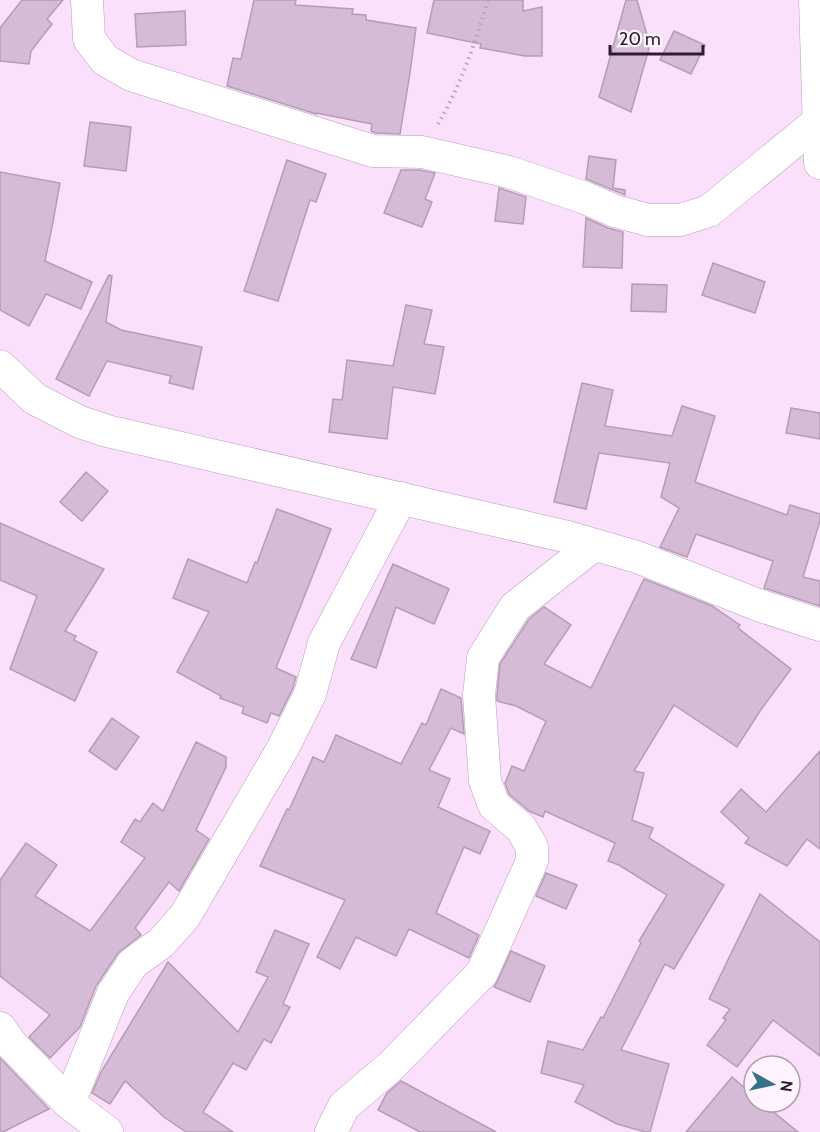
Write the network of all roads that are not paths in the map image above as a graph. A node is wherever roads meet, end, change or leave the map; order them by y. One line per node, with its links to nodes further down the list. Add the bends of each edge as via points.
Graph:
1 (87, 0): 3 (street, via 89,39 105,60 131,75 373,151 423,152 508,172 648,220 680,220 710,211)
2 (815, 0): 3 (street)
3 (819, 121): 4 (street)
4 (820, 163)
5 (0, 366): 6 (street, via 35,399 107,431)
6 (401, 498): 7 (street); 10 (street, via 324,643 310,694 283,748 185,916 161,943 133,963 112,993)
7 (594, 545): 8 (street, via 637,557); 12 (street, via 515,607 483,658 479,695 485,781 494,805 521,828 532,848 528,871 482,973 391,1066 344,1106)
8 (820, 625)
9 (0, 1028): 10 (street)
10 (69, 1103): 11 (street)
11 (107, 1132)
12 (331, 1132)

